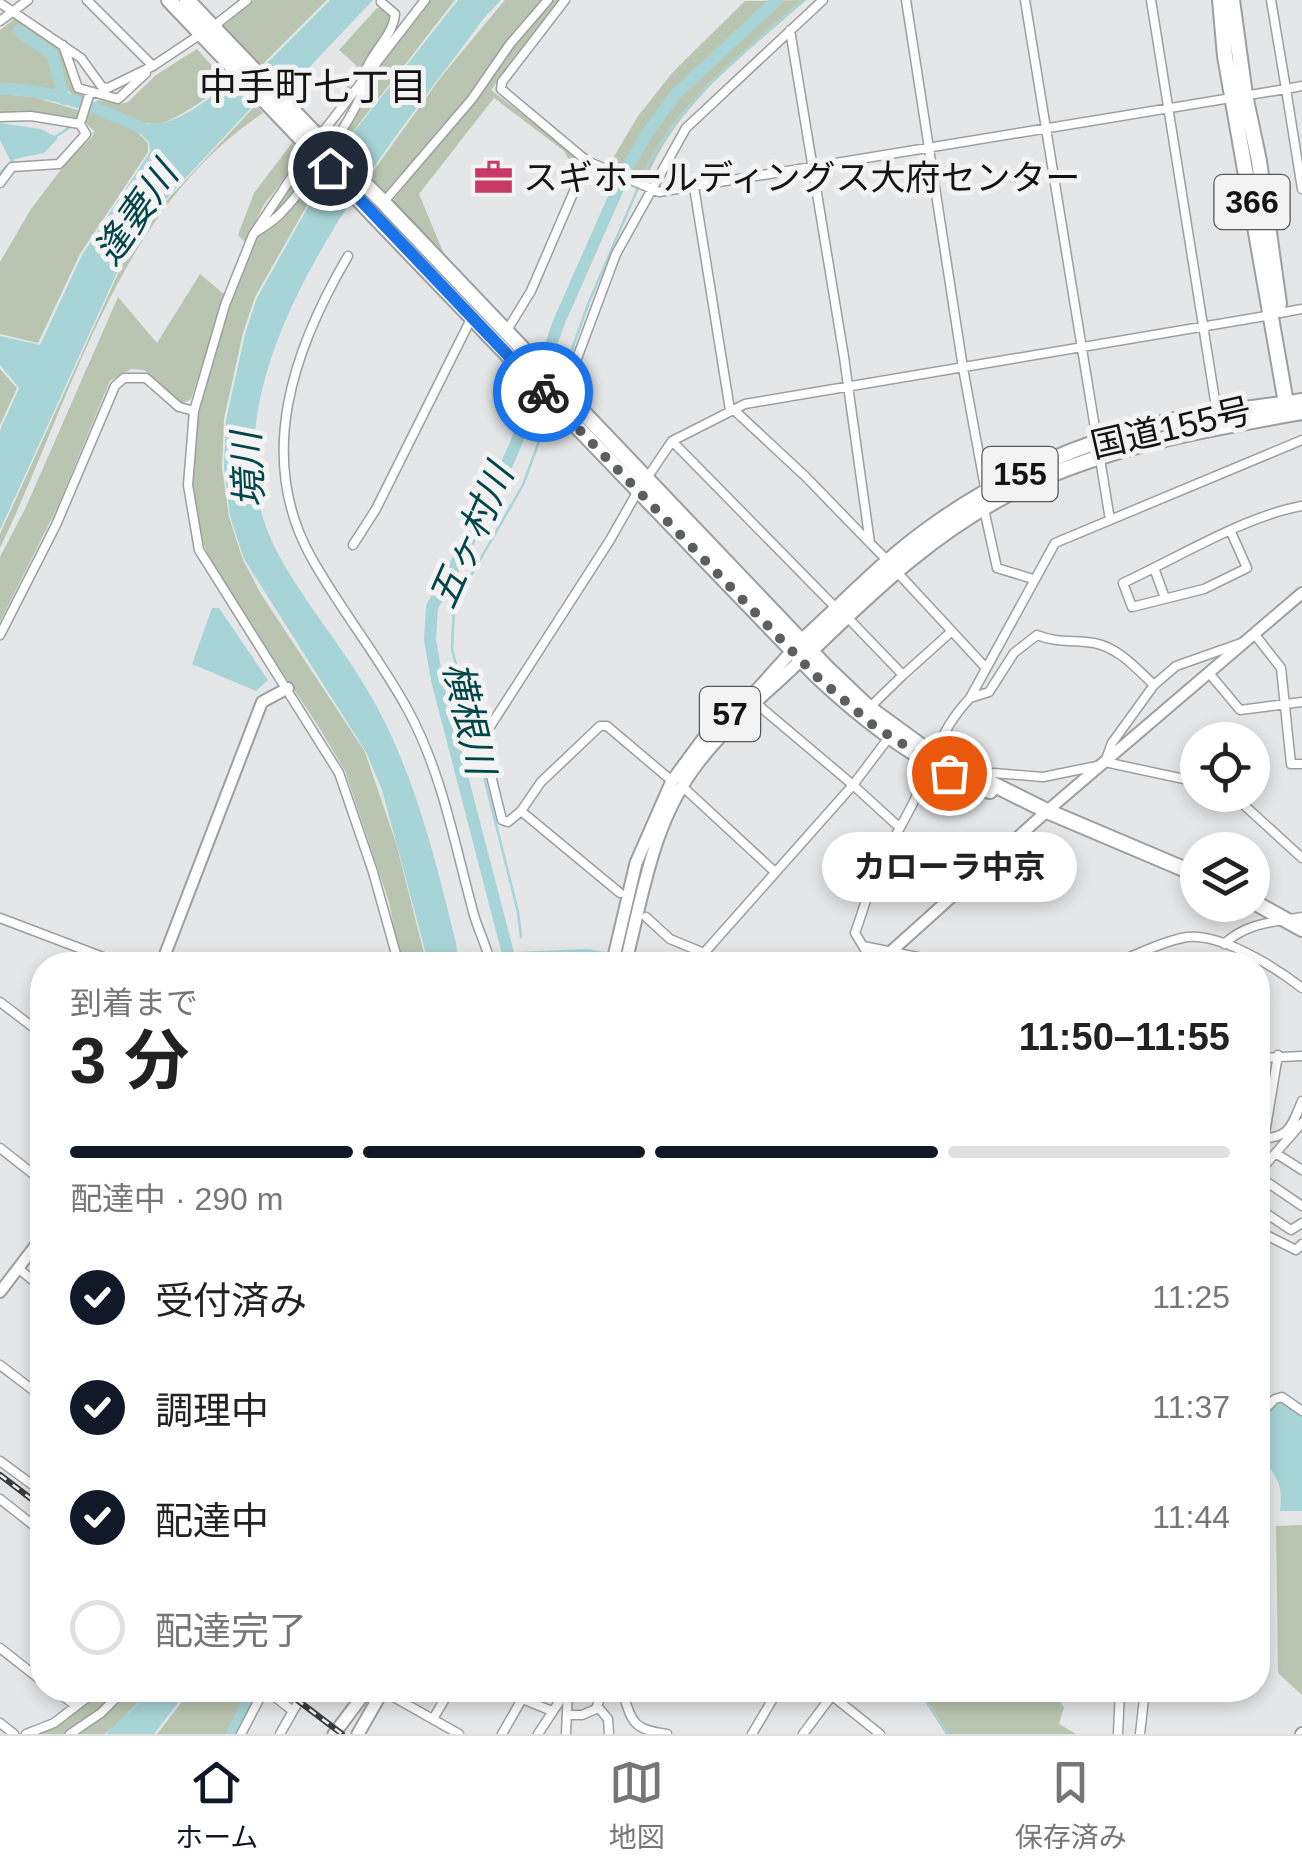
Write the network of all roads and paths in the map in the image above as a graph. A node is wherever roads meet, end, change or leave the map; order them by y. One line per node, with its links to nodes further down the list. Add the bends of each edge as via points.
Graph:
1 (28, 0): 19 (street)
2 (87, 0): 24 (street)
3 (168, 0): 22 (highway)
4 (186, 0): 22 (highway)
5 (246, 0): 22 (street)
6 (424, 0): 25 (street)
7 (548, 0): 43 (street, via 472,100)
8 (565, 0): 37 (street, via 501,89)
9 (823, 0): 21 (street)
10 (906, 0): 36 (street)
11 (1025, 0): 34 (street)
12 (1151, 0): 31 (street)
13 (1220, 0): 30 (highway, 366, via 1225,56)
14 (1232, 0): 30 (highway, 366)
15 (1282, 0): 16 (street)
16 (1271, 1): 28 (street)
17 (381, 2): 26 (street, via 395,14 394,25)
18 (0, 3): 19 (street)
19 (14, 10): 20 (street); 23 (street)
20 (0, 21)
21 (790, 30): 38 (street); 41 (street, via 686,128)
22 (208, 35): 24 (street); 35 (highway)
23 (62, 44): 24 (street, via 102,87); 29 (street, via 74,84)
24 (153, 66): 29 (street, via 118,98)
25 (370, 70): 26 (street); 44 (street, via 367,90 314,169 282,212)
26 (362, 80): 35 (street)
27 (1302, 86): 28 (street)
28 (1286, 89): 30 (street); 42 (street)
29 (90, 92): 33 (street)
30 (1240, 96): 31 (street); 47 (highway, 366, via 1259,161)
31 (1169, 109): 34 (street); 49 (street)
32 (0, 116): 33 (street)
33 (80, 124): 39 (street, via 84,138 59,164 12,167)
34 (1046, 129): 36 (street); 51 (street)
35 (315, 143): 43 (highway, bridge); 44 (street); 48 (highway, bridge)
36 (929, 148): 38 (street); 52 (street)
37 (588, 161): 41 (street); 50 (street, via 531,291)
38 (814, 167): 40 (street); 53 (street)
39 (0, 183)
40 (694, 187): 41 (street); 56 (street)
41 (649, 189): 54 (street, via 616,254)
42 (1302, 190)
43 (384, 197): 50 (highway)
44 (253, 235): 57 (street)
45 (348, 256): 118 (street, via 297,363 281,452 285,488 307,550 374,651 429,752)
46 (1302, 309): 47 (street)
47 (1276, 314): 49 (street); 55 (highway, 366)
48 (472, 316): 50 (highway); 69 (street)
49 (1203, 328): 51 (street); 58 (street)
50 (501, 337): 54 (highway, via 535,362); 54 (highway, via 529,377)
51 (1082, 347): 52 (street); 61 (street)
52 (963, 368): 53 (street); 64 (street)
53 (847, 386): 56 (street); 68 (street)
54 (563, 399): 62 (highway); 63 (highway)
55 (1295, 406): 58 (highway, 国道155号 / 155); 61 (highway, 国道155号 / 155)
56 (731, 410): 60 (street); 68 (street)
57 (194, 411): 77 (street, via 146,378 124,378 115,386); 84 (street, via 188,485 199,550)
58 (1217, 412): 61 (highway, 国道155号 / 155, via 1163,423)
59 (1302, 440): 66 (street)
60 (672, 441): 62 (street); 75 (street)
61 (1098, 449): 64 (highway, 国道155号 / 155, via 1014,477); 66 (street)
62 (646, 479): 63 (street); 79 (highway)
63 (636, 492): 79 (highway); 100 (street, via 482,738 502,820)
64 (985, 501): 70 (highway, 国道155号 / 155, via 930,528); 72 (street, via 997,568)
65 (1302, 506): 67 (street)
66 (1110, 520): 72 (street, via 1055,543)
67 (1232, 532): 71 (street); 74 (street, via 1246,568 1204,589)
68 (870, 543): 70 (street)
69 (353, 545)
70 (892, 566): 75 (highway, 国道155号 / 155); 76 (street)
71 (1154, 568): 74 (street); 74 (street, via 1124,583 1132,607)
72 (1034, 579): 80 (street)
73 (1302, 593): 78 (street)
74 (1164, 598)
75 (842, 613): 79 (highway, 国道155号 / 155); 82 (street)
76 (952, 631): 80 (street); 82 (street)
77 (0, 635)
78 (1252, 639): 81 (street); 83 (street, via 1193,658); 88 (street, via 1280,668)
79 (802, 650): 89 (main road, 57); 90 (highway); 92 (highway, via 861,717); 98 (main road, 57, via 704,739)
80 (986, 668): 86 (street)
81 (1209, 673): 88 (street, via 1240,710); 91 (street)
82 (903, 675): 90 (street)
83 (1154, 685): 85 (street); 86 (street, via 1126,658 1098,644 1038,636 1014,653 988,692)
84 (288, 688): 116 (street, via 262,702); 117 (street, via 339,772)
85 (1147, 696): 91 (street); 94 (street)
86 (970, 698): 93 (street)
87 (1302, 702): 88 (street)
88 (1285, 703): 95 (street, via 1291,764)
89 (757, 704): 98 (main road, 57); 99 (street)
90 (869, 708): 92 (highway)
91 (1161, 714): 94 (street)
92 (892, 733): 93 (highway); 99 (street)
93 (930, 758): 97 (highway); 101 (highway, via 970,784); 103 (street)
94 (1103, 764): 96 (street); 97 (street, via 1042,776 993,773); 101 (street)
95 (1302, 764)
96 (1180, 779)
97 (988, 781): 101 (highway)
98 (677, 784): 100 (street, via 600,726 541,782); 106 (street); 119 (main road, 57, via 636,863); 120 (main road, 57, via 649,862)
99 (852, 785): 103 (street); 106 (street)
100 (521, 811): 107 (street)
101 (1047, 811): 105 (highway); 124 (street)
102 (1252, 812): 104 (street)
103 (900, 827): 114 (street, via 855,933)
104 (1302, 858)
105 (1180, 867)
106 (775, 872): 122 (street)
107 (620, 893)
108 (1270, 908): 111 (highway)
109 (646, 917): 121 (street, via 670,939)
110 (0, 918): 115 (street)
111 (1294, 918): 112 (highway); 113 (street, via 1238,932)
112 (1302, 929)
113 (1224, 944): 126 (street, via 1186,937); 127 (street)
114 (863, 946): 123 (street); 124 (street)
115 (90, 952)
116 (167, 952)
117 (395, 952)
118 (488, 952)
119 (614, 952)
120 (629, 952)
121 (702, 952)
122 (705, 952)
123 (866, 952)
124 (889, 952): 125 (street)
125 (903, 952)
126 (1145, 952)
127 (1243, 952)
128 (1270, 968): 129 (street)
129 (1302, 988)
130 (0, 1002): 131 (street)
131 (30, 1025)
132 (1278, 1055): 133 (street); 134 (street); 135 (street)
133 (1270, 1056)
134 (1302, 1056)
135 (1270, 1100)
136 (1302, 1101): 138 (street, via 1292,1127)
137 (1300, 1130): 140 (street)
138 (1270, 1138)
139 (0, 1148): 143 (street)
140 (1277, 1154): 141 (street); 142 (street)
141 (1270, 1162)
142 (1302, 1170)
143 (30, 1172)
144 (1270, 1183): 145 (street)
145 (1302, 1206)
146 (1270, 1216): 147 (street, via 1292,1230)
147 (1302, 1223)
148 (1270, 1236): 149 (street)
149 (1300, 1249)
150 (30, 1254): 151 (street)
151 (19, 1269): 152 (street); 153 (street)
152 (30, 1278)
153 (0, 1292)
154 (0, 1365): 155 (street)
155 (30, 1388)
156 (1270, 1404): 157 (street, via 1282,1397)
157 (1302, 1411)
158 (0, 1461): 159 (street)
159 (30, 1483)
160 (0, 1499): 161 (street)
161 (30, 1523)
162 (0, 1648): 163 (street)
163 (30, 1671)
164 (71, 1702): 185 (street)
165 (81, 1702): 185 (street)
166 (112, 1702): 194 (street)
167 (258, 1702): 195 (street)
168 (281, 1702): 187 (street)
169 (299, 1702): 187 (street)
170 (358, 1702): 197 (main road)
171 (376, 1702): 198 (main road)
172 (404, 1702): 190 (street)
173 (443, 1702): 190 (street)
174 (520, 1702): 200 (street)
175 (530, 1702): 188 (street)
176 (559, 1702): 188 (street)
177 (568, 1702): 189 (street)
178 (600, 1702): 186 (street)
179 (626, 1702): 204 (street, via 638,1728)
180 (771, 1702): 205 (street)
181 (824, 1702): 206 (street)
182 (843, 1702): 207 (street)
183 (1119, 1702): 208 (street)
184 (1144, 1702): 209 (street)
185 (76, 1706): 193 (street)
186 (598, 1707): 189 (street); 203 (street, via 608,1718)
187 (293, 1711): 196 (street)
188 (552, 1711): 201 (street)
189 (568, 1714): 202 (street)
190 (433, 1719): 199 (street)
191 (0, 1723): 192 (street)
192 (14, 1734)
193 (26, 1734)
194 (70, 1734)
195 (240, 1734)
196 (280, 1734)
197 (334, 1734)
198 (358, 1734)
199 (459, 1734)
200 (502, 1734)
201 (538, 1734)
202 (566, 1734)
203 (608, 1734)
204 (667, 1734)
205 (752, 1734)
206 (803, 1734)
207 (880, 1734)
208 (1118, 1734)
209 (1140, 1734)

